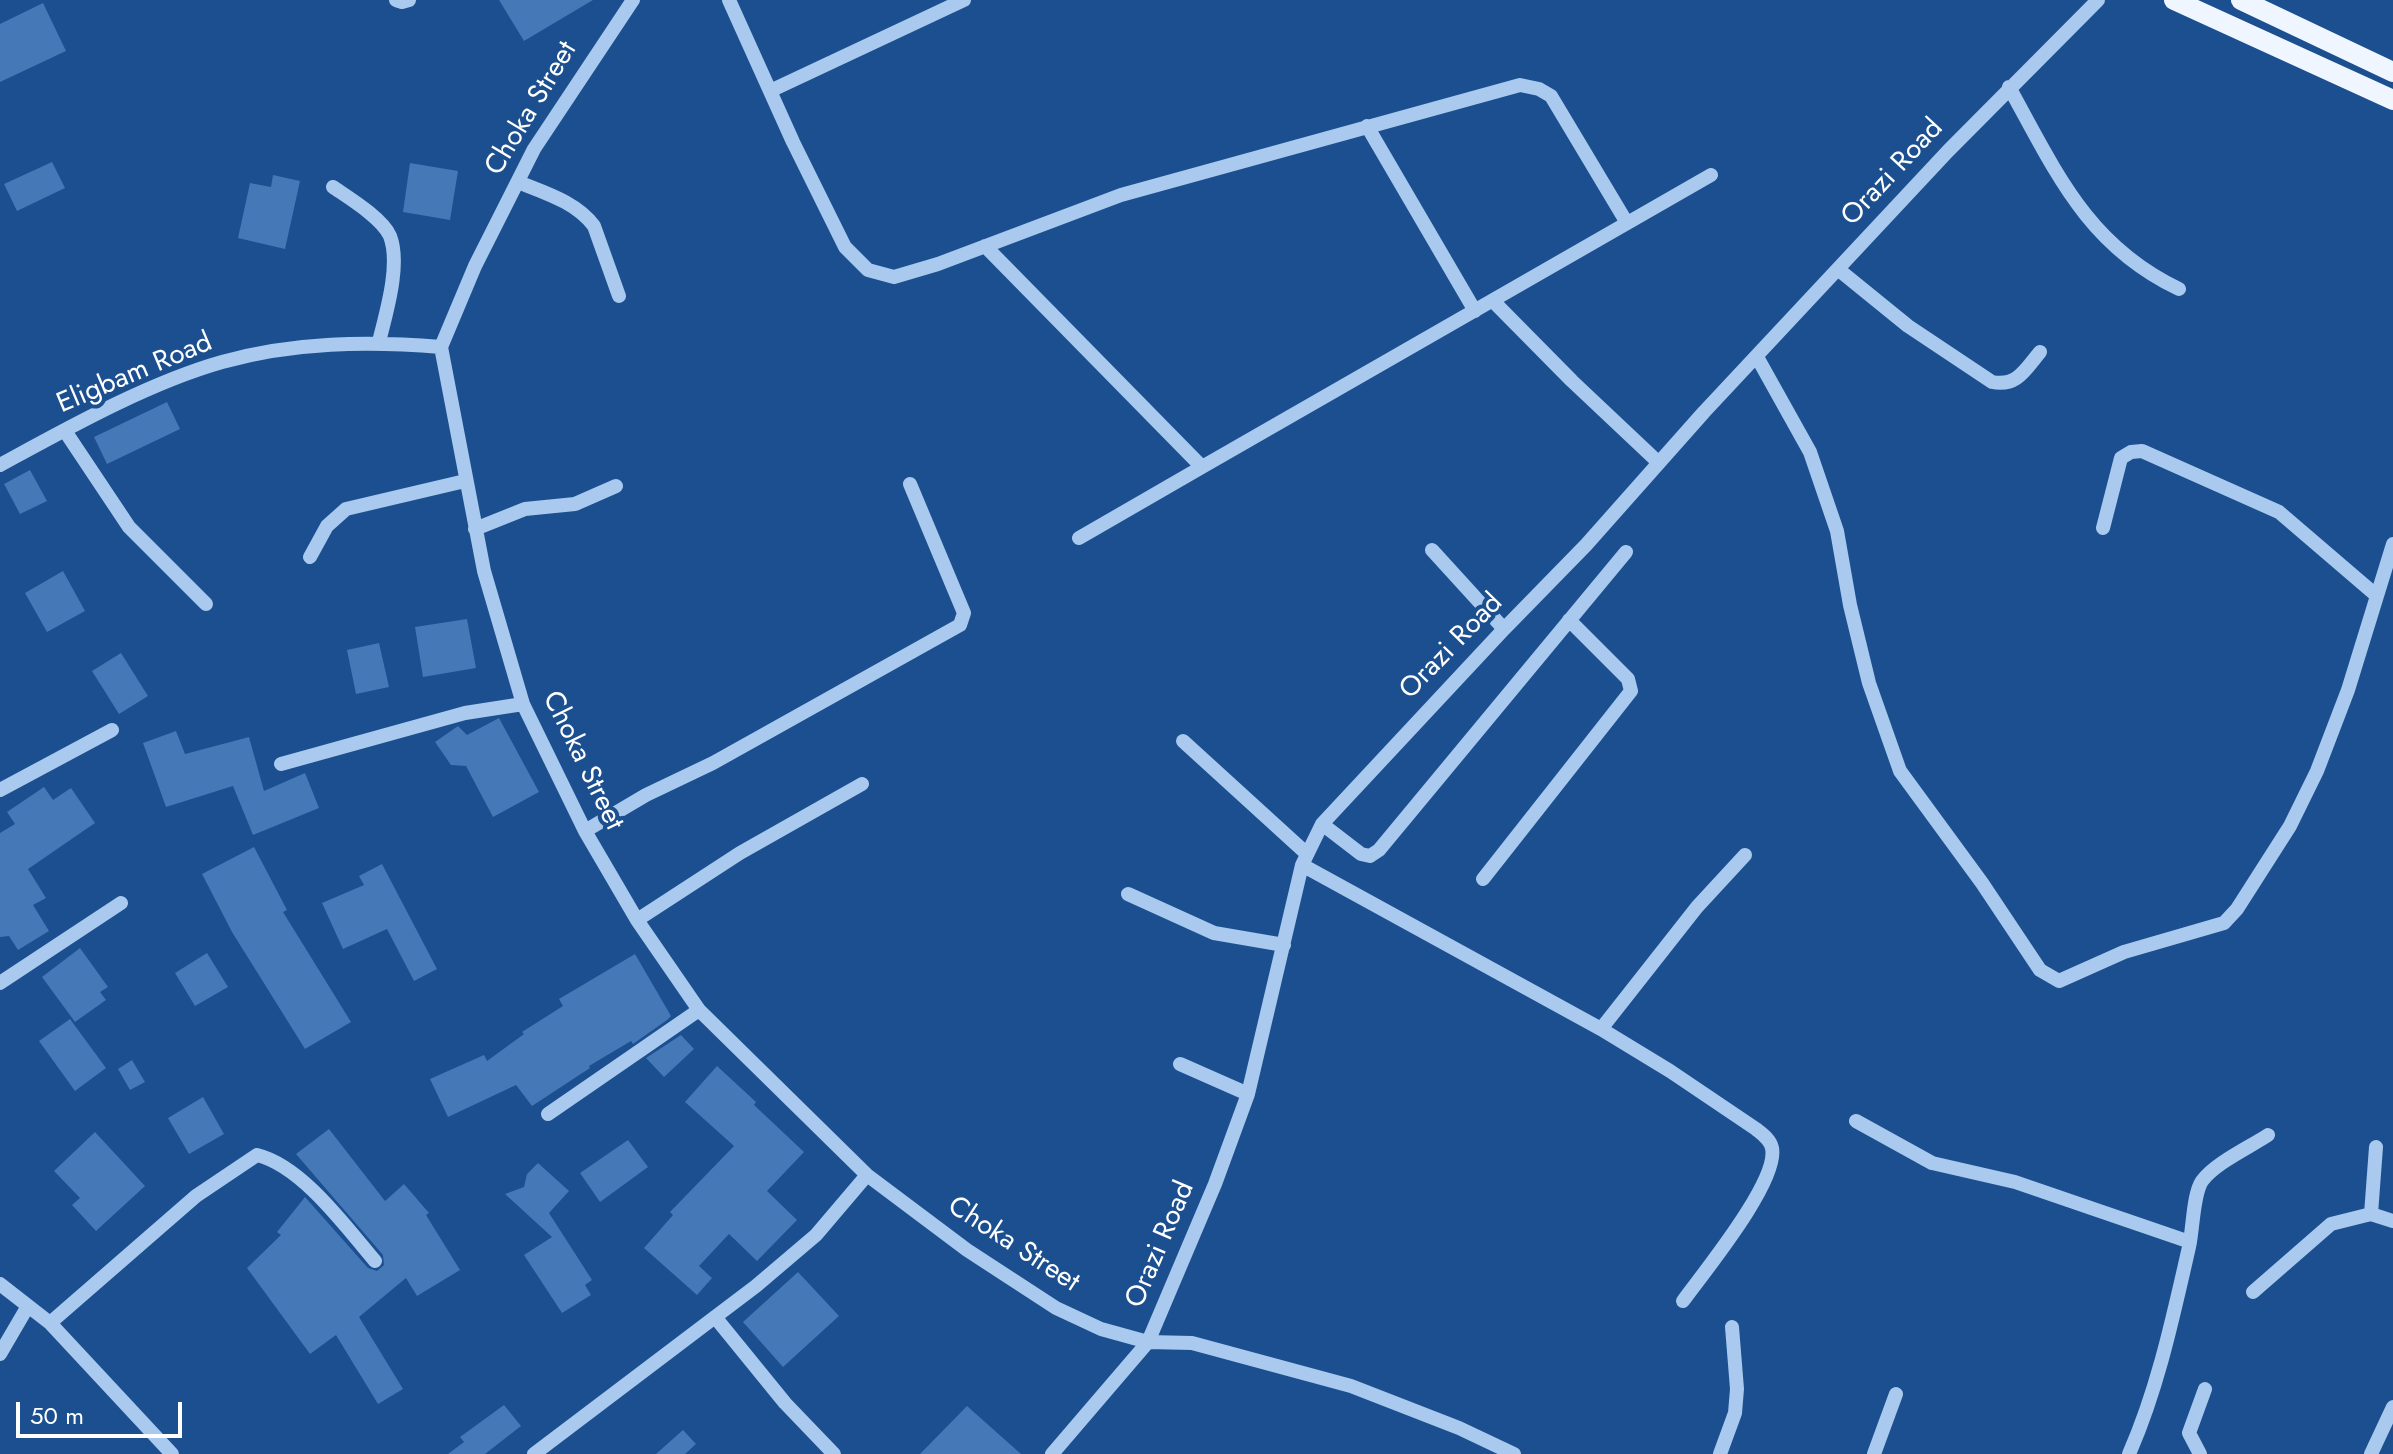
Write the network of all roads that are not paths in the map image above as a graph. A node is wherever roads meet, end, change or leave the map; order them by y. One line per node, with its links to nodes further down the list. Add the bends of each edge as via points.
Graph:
1 (396, 0): 2 (street)
2 (409, 0)
3 (633, 0): 15 (street, Choka Street, via 534,149)
4 (729, 0): 11 (street)
5 (964, 0): 11 (street)
6 (2098, 0): 10 (street, Orazi Road)
7 (2174, 0): 12 (main road)
8 (2241, 0): 9 (main road)
9 (2393, 72)
10 (2009, 87): 19 (street, Orazi Road); 20 (street, via 2081,210 2107,241 2151,276)
11 (770, 91): 18 (street, via 845,247 868,270 894,277)
12 (2393, 100)
13 (1367, 126): 17 (street, via 1499,89 1539,89 1551,96); 18 (street, via 1121,195); 23 (street)
14 (1711, 175): 17 (street)
15 (518, 182): 21 (street, via 587,217); 25 (street, Choka Street)
16 (333, 187): 24 (street, via 372,215 389,235 390,295)
17 (1627, 223): 22 (street)
18 (985, 246): 31 (street)
19 (1839, 270): 26 (street, via 1908,326 1992,382 2005,385 2016,380); 27 (street, Orazi Road)
20 (2179, 289)
21 (619, 296)
22 (1493, 301): 23 (street); 29 (street)
23 (1475, 311): 31 (street)
24 (379, 342): 25 (street, Eligbam Road); 28 (street, Eligbam Road, via 314,345 222,362)
25 (441, 347): 32 (street, Choka Street)
26 (2040, 352)
27 (1757, 357): 29 (street, Orazi Road); 42 (street, via 1810,452 1837,531 1869,683 1900,771 2040,970 2059,981 2124,952 2224,923 2237,909 2290,826 2317,771)
28 (65, 431): 30 (street, Eligbam Road); 43 (street, via 129,527)
29 (1659, 463): 45 (street, Orazi Road)
30 (0, 465)
31 (1202, 467): 37 (street)
32 (465, 481): 36 (street, Choka Street); 41 (street, via 346,509 327,526)
33 (910, 484): 53 (street, via 964,613 960,625)
34 (616, 486): 36 (street, via 575,504 525,509)
35 (2103, 528): 42 (street, via 2121,458 2142,451 2279,512)
36 (475, 529): 46 (street, Choka Street)
37 (1079, 538)
38 (2393, 544): 42 (street)
39 (1432, 550): 45 (street)
40 (1626, 552): 44 (street)
41 (310, 557)
42 (2377, 596)
43 (206, 604)
44 (1569, 620): 52 (street, via 1379,850 1361,854); 56 (street, via 1628,679 1631,691)
45 (1504, 629): 52 (street, Orazi Road)
46 (523, 704): 49 (street, via 465,713); 53 (street, Choka Street)
47 (112, 730): 51 (street)
48 (1183, 741): 55 (street)
49 (281, 764)
50 (862, 784): 59 (street, via 740,853)
51 (0, 790)
52 (1322, 824): 55 (street, Orazi Road)
53 (585, 831): 59 (street, Choka Street)
54 (1745, 855): 63 (street)
55 (1305, 860): 60 (street, Orazi Road); 63 (street)
56 (1483, 879)
57 (1128, 894): 60 (street, via 1214,933)
58 (121, 903): 61 (street)
59 (637, 920): 62 (street, Choka Street)
60 (1284, 945): 65 (street, Orazi Road)
61 (0, 983)
62 (699, 1010): 66 (street); 70 (street, Choka Street)
63 (1601, 1029): 77 (street, via 1756,1129 1773,1149 1771,1166 1751,1206)
64 (1180, 1064): 65 (street)
65 (1248, 1094): 82 (street, Orazi Road)
66 (548, 1114)
67 (1856, 1121): 73 (street, via 1932,1163 2015,1182)
68 (2268, 1135): 73 (street, via 2200,1183)
69 (2376, 1147): 71 (street)
70 (867, 1175): 79 (street, via 816,1235); 82 (street, Choka Street, via 1056,1308 1101,1329)
71 (2371, 1214): 72 (street); 76 (street, via 2331,1224)
72 (2393, 1221)
73 (2190, 1242): 94 (street, via 2165,1350)
74 (375, 1261): 80 (street, via 302,1182 271,1158 257,1155 196,1196)
75 (0, 1284): 78 (street)
76 (2253, 1292)
77 (1683, 1301)
78 (28, 1306): 80 (street); 83 (street)
79 (715, 1317): 88 (street); 89 (street)
80 (50, 1323): 87 (street)
81 (1732, 1327): 92 (street, via 1735,1413)
82 (1148, 1342): 90 (street, Orazi Road); 91 (street, Choka Street, via 1192,1343 1351,1386)
83 (0, 1354)
84 (2205, 1389): 95 (street, via 2189,1433)
85 (1896, 1394): 93 (street)
86 (2393, 1407): 96 (street)
87 (172, 1454)
88 (534, 1454)
89 (834, 1454)
90 (1052, 1454)
91 (1514, 1454)
92 (1720, 1454)
93 (1874, 1454)
94 (2129, 1454)
95 (2200, 1454)
96 (2371, 1454)

